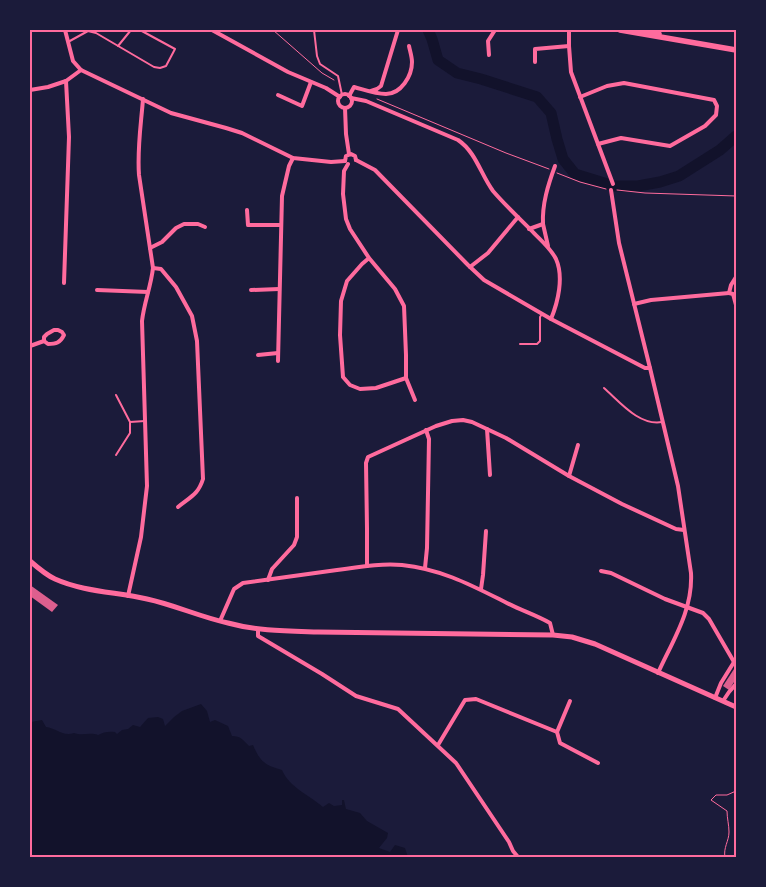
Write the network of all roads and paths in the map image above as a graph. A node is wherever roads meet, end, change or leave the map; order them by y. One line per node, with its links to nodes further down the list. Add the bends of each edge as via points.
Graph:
1 (65, 30): 15 (street)
2 (131, 30): 16 (lane)
3 (140, 30): 16 (lane, via 175,49 166,66 154,67)
4 (212, 30): 24 (street)
5 (273, 30): 25 (path)
6 (314, 30): 29 (lane, via 320,64 338,76)
7 (398, 30): 27 (street, via 381,86)
8 (494, 30): 20 (street, via 488,41)
9 (569, 30): 13 (street)
10 (574, 30): 13 (street)
11 (620, 30): 14 (main road)
12 (642, 30): 14 (main road)
13 (570, 36): 18 (street)
14 (676, 39): 19 (main road)
15 (68, 42): 16 (lane, via 88,31); 22 (street, via 73,61)
16 (118, 46)
17 (409, 46): 27 (street, via 412,63 403,85 388,94)
18 (569, 46): 21 (street, via 535,49); 31 (street, via 571,72)
19 (736, 50)
20 (489, 56)
21 (535, 62)
22 (81, 70): 23 (street); 33 (street)
23 (66, 81): 26 (street); 56 (street, via 68,137)
24 (312, 82): 28 (street, via 302,106); 29 (street)
25 (336, 82)
26 (30, 90)
27 (367, 92): 30 (street, via 354,87)
28 (278, 95)
29 (341, 96): 30 (street); 34 (street, via 340,105)
30 (350, 97): 34 (street, via 351,105); 45 (street, via 463,143 492,189)
31 (580, 97): 35 (street); 35 (street, via 624,83 714,100 717,106 716,115 705,126 670,146 621,138)
32 (374, 98): 40 (path, via 506,153)
33 (143, 99): 37 (street, via 171,112 242,133); 50 (street, via 138,162)
34 (345, 108): 36 (street)
35 (598, 144): 41 (street)
36 (349, 154): 38 (street); 39 (street)
37 (293, 158): 39 (street); 47 (street, via 282,196)
38 (356, 160): 39 (street, via 353,164); 53 (street, via 375,170)
39 (346, 162): 52 (street, via 343,194 346,219)
40 (554, 169): 42 (path, via 580,182); 46 (street, via 542,213)
41 (613, 184)
42 (611, 190): 43 (path); 62 (street, via 619,243)
43 (736, 196)
44 (247, 210): 47 (street, via 248,225)
45 (518, 217): 49 (street); 53 (street, via 488,253)
46 (543, 224): 49 (street); 51 (street)
47 (281, 225): 57 (street)
48 (205, 227): 50 (street, via 184,224)
49 (529, 228): 51 (street)
50 (150, 248): 54 (street)
51 (549, 248): 65 (street, via 556,259 560,280)
52 (369, 258): 73 (street, via 395,289 404,306); 73 (street, via 347,281 341,302 343,377 360,389 376,388)
53 (470, 267): 64 (street, via 484,280)
54 (153, 268): 60 (street); 87 (street, via 161,270 176,287 192,316 197,341 203,479 193,496)
55 (736, 277): 61 (street)
56 (64, 283)
57 (279, 289): 59 (street); 69 (street)
58 (97, 290): 60 (street)
59 (251, 290)
60 (148, 292): 77 (street, via 142,328)
61 (729, 292): 62 (street); 63 (street, via 733,294)
62 (634, 304): 72 (street)
63 (736, 305)
64 (542, 314): 65 (street); 67 (lane, via 538,344)
65 (551, 319): 72 (street)
66 (44, 340): 66 (street, via 48,344 59,342 64,335 60,330 54,330); 68 (street)
67 (520, 344)
68 (30, 346)
69 (278, 352): 70 (street); 71 (street)
70 (258, 355)
71 (278, 361)
72 (650, 368): 79 (street)
73 (406, 378): 76 (street)
74 (604, 388): 79 (lane, via 635,415)
75 (116, 395): 78 (lane)
76 (415, 400)
77 (146, 421): 78 (lane); 96 (street, via 147,491)
78 (130, 422): 83 (lane, via 130,433)
79 (662, 422): 88 (street, via 678,486)
80 (487, 429): 81 (street, via 463,420); 84 (street); 85 (street)
81 (426, 430): 91 (street, via 368,457); 92 (street, via 429,468)
82 (578, 445): 85 (street)
83 (116, 455)
84 (490, 476)
85 (569, 476): 88 (street, via 622,504)
86 (297, 498): 94 (street, via 297,537 294,545 272,569)
87 (178, 507)
88 (684, 530): 97 (street, via 692,584)
89 (486, 531): 95 (street)
90 (30, 561): 96 (main road, via 53,578 68,584)
91 (367, 566): 92 (street); 94 (street)
92 (425, 568): 95 (street)
93 (601, 571): 97 (street)
94 (268, 580): 98 (street, via 243,583 234,589)
95 (481, 590): 100 (street, via 550,623)
96 (128, 596): 98 (main road, via 171,605)
97 (688, 607): 101 (street, via 706,615); 102 (street)
98 (220, 621): 99 (main road)
99 (258, 629): 100 (main road); 109 (street, via 258,636 356,696 398,709)
100 (553, 635): 102 (main road, via 589,642)
101 (735, 662): 104 (street)
102 (658, 673): 104 (main road)
103 (736, 684): 106 (street)
104 (716, 698): 106 (main road)
105 (570, 701): 108 (street)
106 (723, 701): 107 (main road)
107 (736, 707)
108 (557, 732): 109 (street, via 476,699 465,700); 110 (street, via 560,743)
109 (438, 745): 112 (street, via 456,762)
110 (598, 763)
111 (736, 791): 113 (path, via 716,795 711,800 727,811 729,831)
112 (518, 857)
113 (725, 857)

